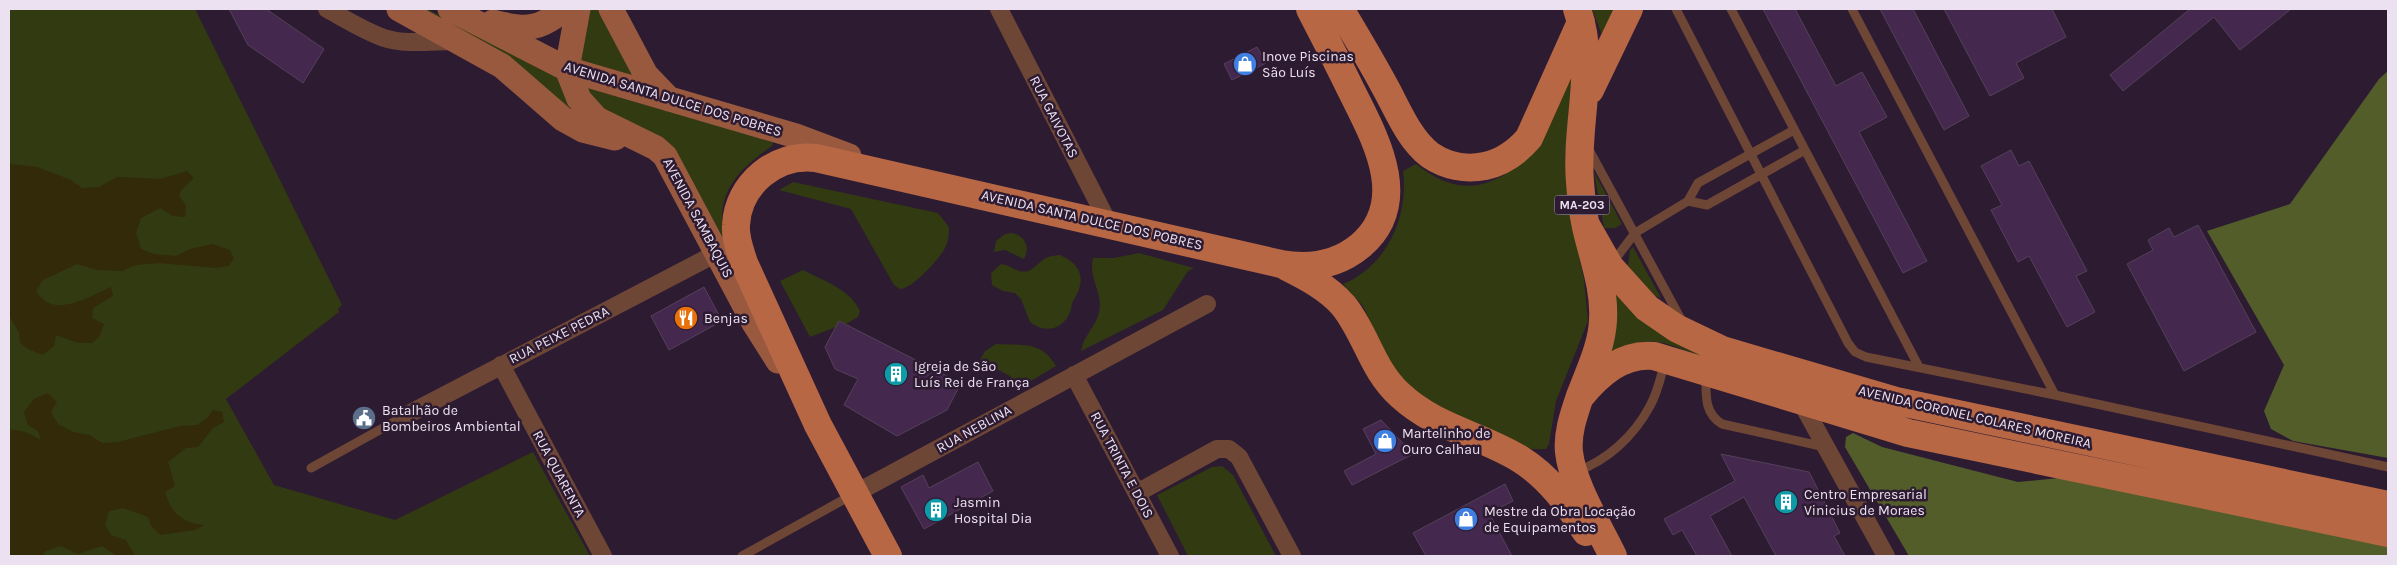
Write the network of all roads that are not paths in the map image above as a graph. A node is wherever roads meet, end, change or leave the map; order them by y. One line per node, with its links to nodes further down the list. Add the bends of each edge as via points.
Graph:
1 (328, 9): 15 (street, via 384,38 417,42)
2 (399, 9): 15 (main road)
3 (564, 9): 13 (main road, via 540,25 525,29)
4 (578, 9): 16 (main road)
5 (611, 9): 17 (main road, via 646,75)
6 (999, 9): 27 (street, RUA GAIVOTAS)
7 (1310, 9): 30 (main road, via 1373,136 1385,170 1386,197 1377,226 1352,252 1322,265)
8 (1340, 9): 14 (main road, via 1413,135 1437,159 1465,167 1493,164 1523,145 1533,129)
9 (1629, 9): 18 (main road, via 1594,80)
10 (1676, 9): 22 (lane)
11 (1731, 9): 19 (lane)
12 (1852, 9): 39 (lane)
13 (456, 12): 16 (main road, AVENIDA SANTA DULCE DOS POBRES)
14 (1579, 15): 18 (main road, MA-203, via 1586,66)
15 (459, 41): 20 (main road, via 510,72 556,114 577,127)
16 (567, 69): 17 (main road, AVENIDA SANTA DULCE DOS POBRES); 20 (main road, AVENIDA SAMBAQUIS, via 579,99 592,114)
17 (669, 99): 25 (main road, AVENIDA SANTA DULCE DOS POBRES, via 796,136)
18 (1581, 126): 28 (lane); 31 (main road, AVENIDA CORONEL COLARES MOREIRA / MA-203, via 1578,166 1586,225)
19 (1794, 130): 21 (lane); 22 (lane)
20 (652, 146): 29 (main road, AVENIDA SAMBAQUIS, via 668,160)
21 (1805, 150): 24 (lane); 36 (lane)
22 (1750, 154): 24 (lane); 26 (lane, via 1698,183)
23 (790, 159): 25 (main road, AVENIDA SANTA DULCE DOS POBRES, via 816,158); 43 (main road, AVENIDA SAMBAQUIS, via 760,175 746,192 736,217 736,237 746,268)
24 (1761, 175): 26 (lane, via 1707,205); 36 (lane, via 1855,352)
25 (903, 177): 27 (main road, AVENIDA SANTA DULCE DOS POBRES)
26 (1688, 201): 28 (lane)
27 (1109, 224): 30 (main road, AVENIDA SANTA DULCE DOS POBRES)
28 (1635, 233): 31 (lane); 33 (lane)
29 (717, 253): 35 (street, RUA PEIXE PEDRA); 43 (main road, AVENIDA SAMBAQUIS, via 754,323)
30 (1281, 264): 57 (main road, via 1318,284 1340,302 1383,376 1409,403 1447,427 1518,458 1540,474 1566,502)
31 (1605, 276): 33 (main road, AVENIDA CORONEL COLARES MOREIRA, via 1663,320); 40 (main road, via 1602,331)
32 (1207, 304): 38 (street, RUA NEBLINA)
33 (1691, 336): 50 (main road, AVENIDA CORONEL COLARES MOREIRA, via 1759,362 1896,401)
34 (1665, 358): 37 (main road, AVENIDA CORONEL COLARES MOREIRA); 40 (main road, AVENIDA CORONEL COLARES MOREIRA, via 1644,355 1622,361 1601,375); 47 (lane, via 1650,406 1632,432 1596,465)
35 (501, 365): 42 (street, RUA PEIXE PEDRA); 52 (street, RUA QUARENTA)
36 (1919, 368): 39 (lane)
37 (1706, 371): 41 (main road, AVENIDA CORONEL COLARES MOREIRA); 44 (lane, via 1708,408 1715,420)
38 (1074, 375): 48 (street, RUA TRINTA E DOIS); 49 (street, RUA NEBLINA)
39 (2055, 395): 45 (lane)
40 (1580, 397): 47 (main road, via 1570,436)
41 (1800, 400): 44 (street); 51 (main road, AVENIDA CORONEL COLARES MOREIRA, via 1908,433)
42 (401, 418): 46 (lane)
43 (818, 425): 49 (main road, AVENIDA SAMBAQUIS)
44 (1826, 447): 59 (street)
45 (2388, 467)
46 (311, 468)
47 (1574, 473): 58 (main road)
48 (1136, 493): 55 (street, RUA TRINTA E DOIS); 56 (street, via 1217,449 1229,449 1239,457)
49 (854, 494): 53 (lane, RUA NEBLINA); 54 (main road, AVENIDA SAMBAQUIS)
50 (2388, 505)
51 (2388, 534)
52 (603, 556)
53 (742, 556)
54 (888, 556)
55 (1170, 556)
56 (1292, 556)
57 (1602, 556)
58 (1613, 556)
59 (1886, 556)

